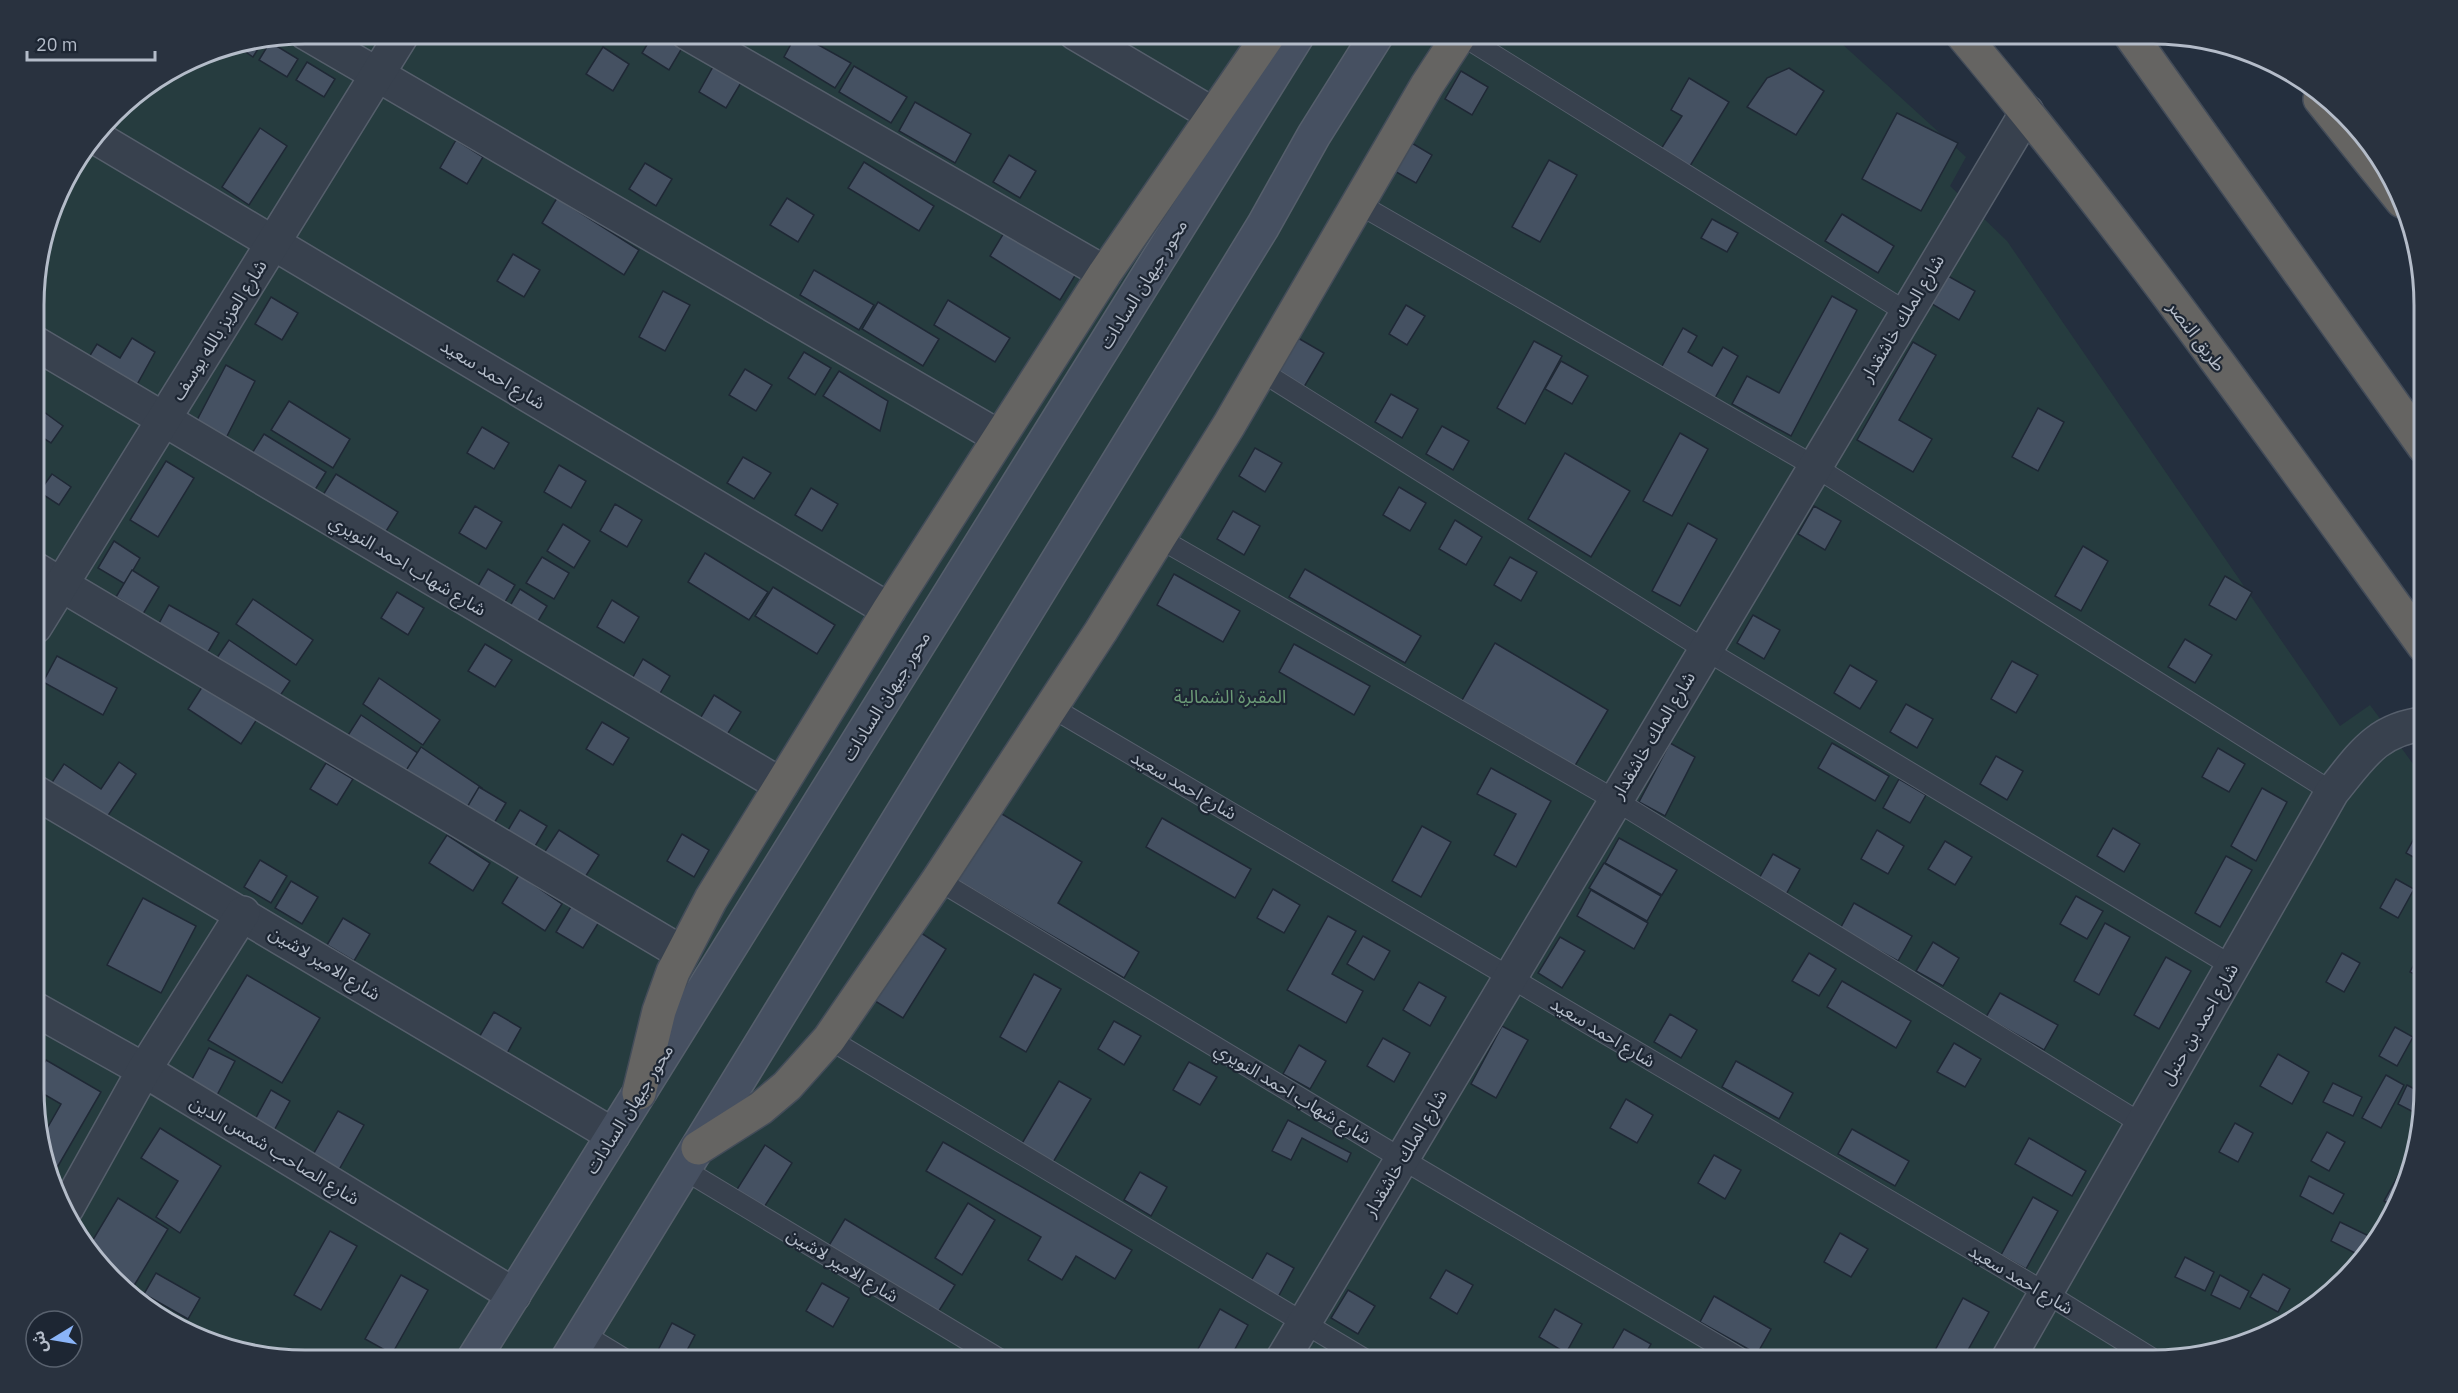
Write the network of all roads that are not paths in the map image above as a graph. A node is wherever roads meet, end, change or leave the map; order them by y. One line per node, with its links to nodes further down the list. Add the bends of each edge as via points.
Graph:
1 (325, 44): 12 (street)
2 (397, 44): 12 (street, شارع العزيز بالله يوسف)
3 (706, 44): 20 (street)
4 (1094, 44): 14 (street)
5 (1262, 44): 14 (highway)
6 (1292, 44): 48 (main road, محور جيهان السادات)
7 (1371, 44): 51 (main road)
8 (1454, 44): 18 (highway)
9 (1476, 44): 21 (lane)
10 (1970, 44): 13 (highway, طريق النصر)
11 (2148, 48): 25 (highway)
12 (377, 75): 19 (street, شارع العزيز بالله يوسف); 26 (street)
13 (2027, 112): 21 (street, شارع الملك خاشقدار); 32 (highway, طريق النصر, via 2253,409)
14 (1212, 114): 20 (highway)
15 (2332, 114): 17 (highway)
16 (101, 141): 19 (street, شارع احمد سعيد)
17 (2378, 171)
18 (1359, 204): 23 (highway); 27 (lane)
19 (273, 243): 24 (street, شارع العزيز بالله يوسف); 31 (street, شارع احمد سعيد)
20 (1105, 273): 26 (highway)
21 (1905, 312): 27 (street, شارع الملك خاشقدار)
22 (44, 348): 24 (street, شارع شهاب احمد النويري)
23 (1261, 371): 28 (highway); 33 (lane)
24 (164, 420): 29 (street, شارع العزيز بالله يوسف); 36 (street, شارع شهاب احمد النويري)
25 (2414, 433)
26 (999, 437): 31 (highway)
27 (1814, 466): 33 (street, شارع الملك خاشقدار); 37 (lane)
28 (1159, 538): 34 (highway); 39 (lane)
29 (48, 577): 30 (street, شارع العزيز بالله يوسف); 42 (street)
30 (44, 592)
31 (889, 610): 36 (highway)
32 (2414, 632)
33 (1704, 649): 39 (street, شارع الملك خاشقدار); 43 (lane)
34 (1051, 707): 40 (highway); 44 (lane, شارع احمد سعيد)
35 (2414, 726): 37 (street, شارع احمد بن حنبل, via 2371,744)
36 (781, 785): 42 (highway)
37 (2332, 792): 43 (street, شارع احمد بن حنبل)
38 (44, 797): 41 (street, شارع الامير لاشين)
39 (1615, 800): 44 (street, شارع الملك خاشقدار); 49 (lane)
40 (938, 880): 46 (highway); 52 (lane, شارع شهاب احمد النويري)
41 (243, 913): 47 (street); 50 (street, شارع الامير لاشين)
42 (682, 953): 48 (highway, via 659,1011)
43 (2232, 966): 49 (street, شارع احمد بن حنبل)
44 (1510, 977): 52 (street, شارع الملك خاشقدار); 54 (lane, شارع احمد سعيد)
45 (44, 1014): 47 (street, شارع الصاحب شمس الدين)
46 (829, 1039): 51 (highway, via 787,1086); 56 (lane)
47 (144, 1070): 53 (street); 55 (street, شارع الصاحب شمس الدين)
48 (639, 1093): 50 (main road, محور جيهان السادات)
49 (2142, 1125): 54 (street, شارع احمد بن حنبل)
50 (613, 1135): 55 (main road, محور جيهان السادات)
51 (691, 1159): 57 (main road); 59 (lane, شارع الامير لاشين)
52 (1402, 1159): 56 (street, شارع الملك خاشقدار); 62 (lane, شارع شهاب احمد النويري)
53 (70, 1203)
54 (2046, 1293): 63 (street, شارع احمد بن حنبل); 64 (lane, شارع احمد سعيد)
55 (514, 1295): 58 (main road, محور جيهان السادات)
56 (1304, 1323): 60 (street, شارع الملك خاشقدار); 61 (lane)
57 (575, 1347)
58 (479, 1350)
59 (986, 1350)
60 (1288, 1350)
61 (1349, 1350)
62 (1726, 1350)
63 (2013, 1350)
64 (2138, 1350)

